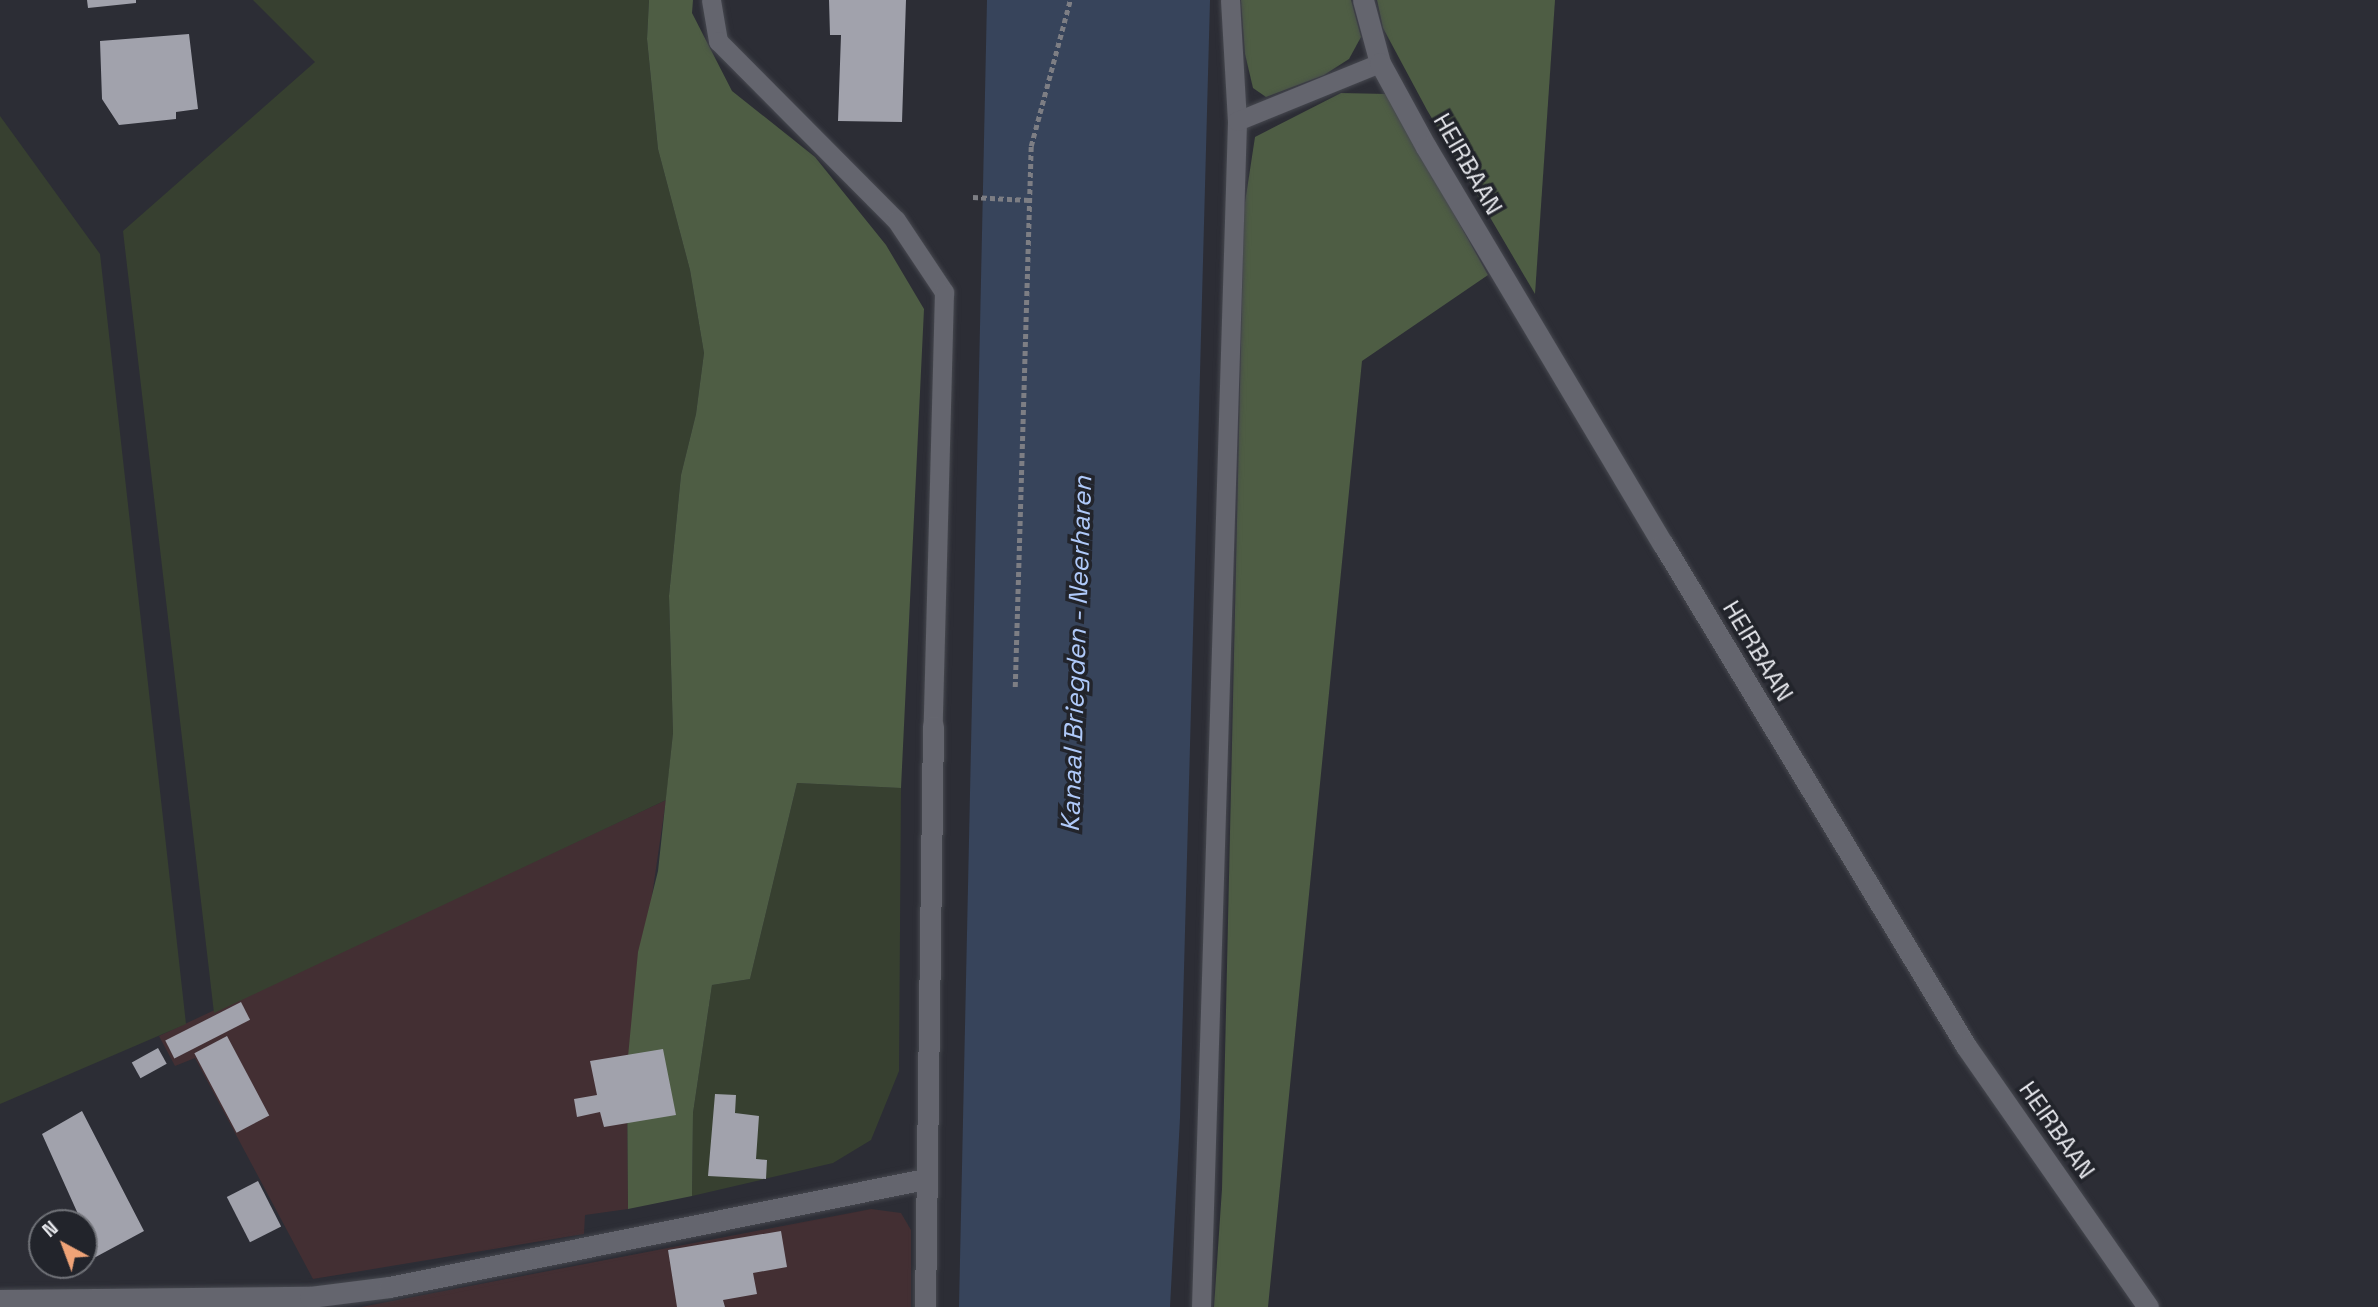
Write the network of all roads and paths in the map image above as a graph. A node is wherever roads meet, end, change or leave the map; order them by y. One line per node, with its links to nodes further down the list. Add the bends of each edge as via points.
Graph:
1 (711, 0): 10 (lane, via 718,41 896,220 944,292)
2 (1070, 0): 8 (path, via 1031,146)
3 (1230, 0): 6 (lane)
4 (1363, 0): 5 (street, HEIRBAAN)
5 (1380, 63): 6 (lane); 15 (street, HEIRBAAN, via 1959,1034)
6 (1237, 121): 14 (lane)
7 (973, 197): 8 (path)
8 (1029, 200): 9 (path)
9 (1015, 687)
10 (933, 726): 11 (street)
11 (925, 1179): 12 (street, via 389,1287 310,1297); 13 (street)
12 (0, 1300)
13 (925, 1307)
14 (1200, 1307)
15 (2148, 1307)

